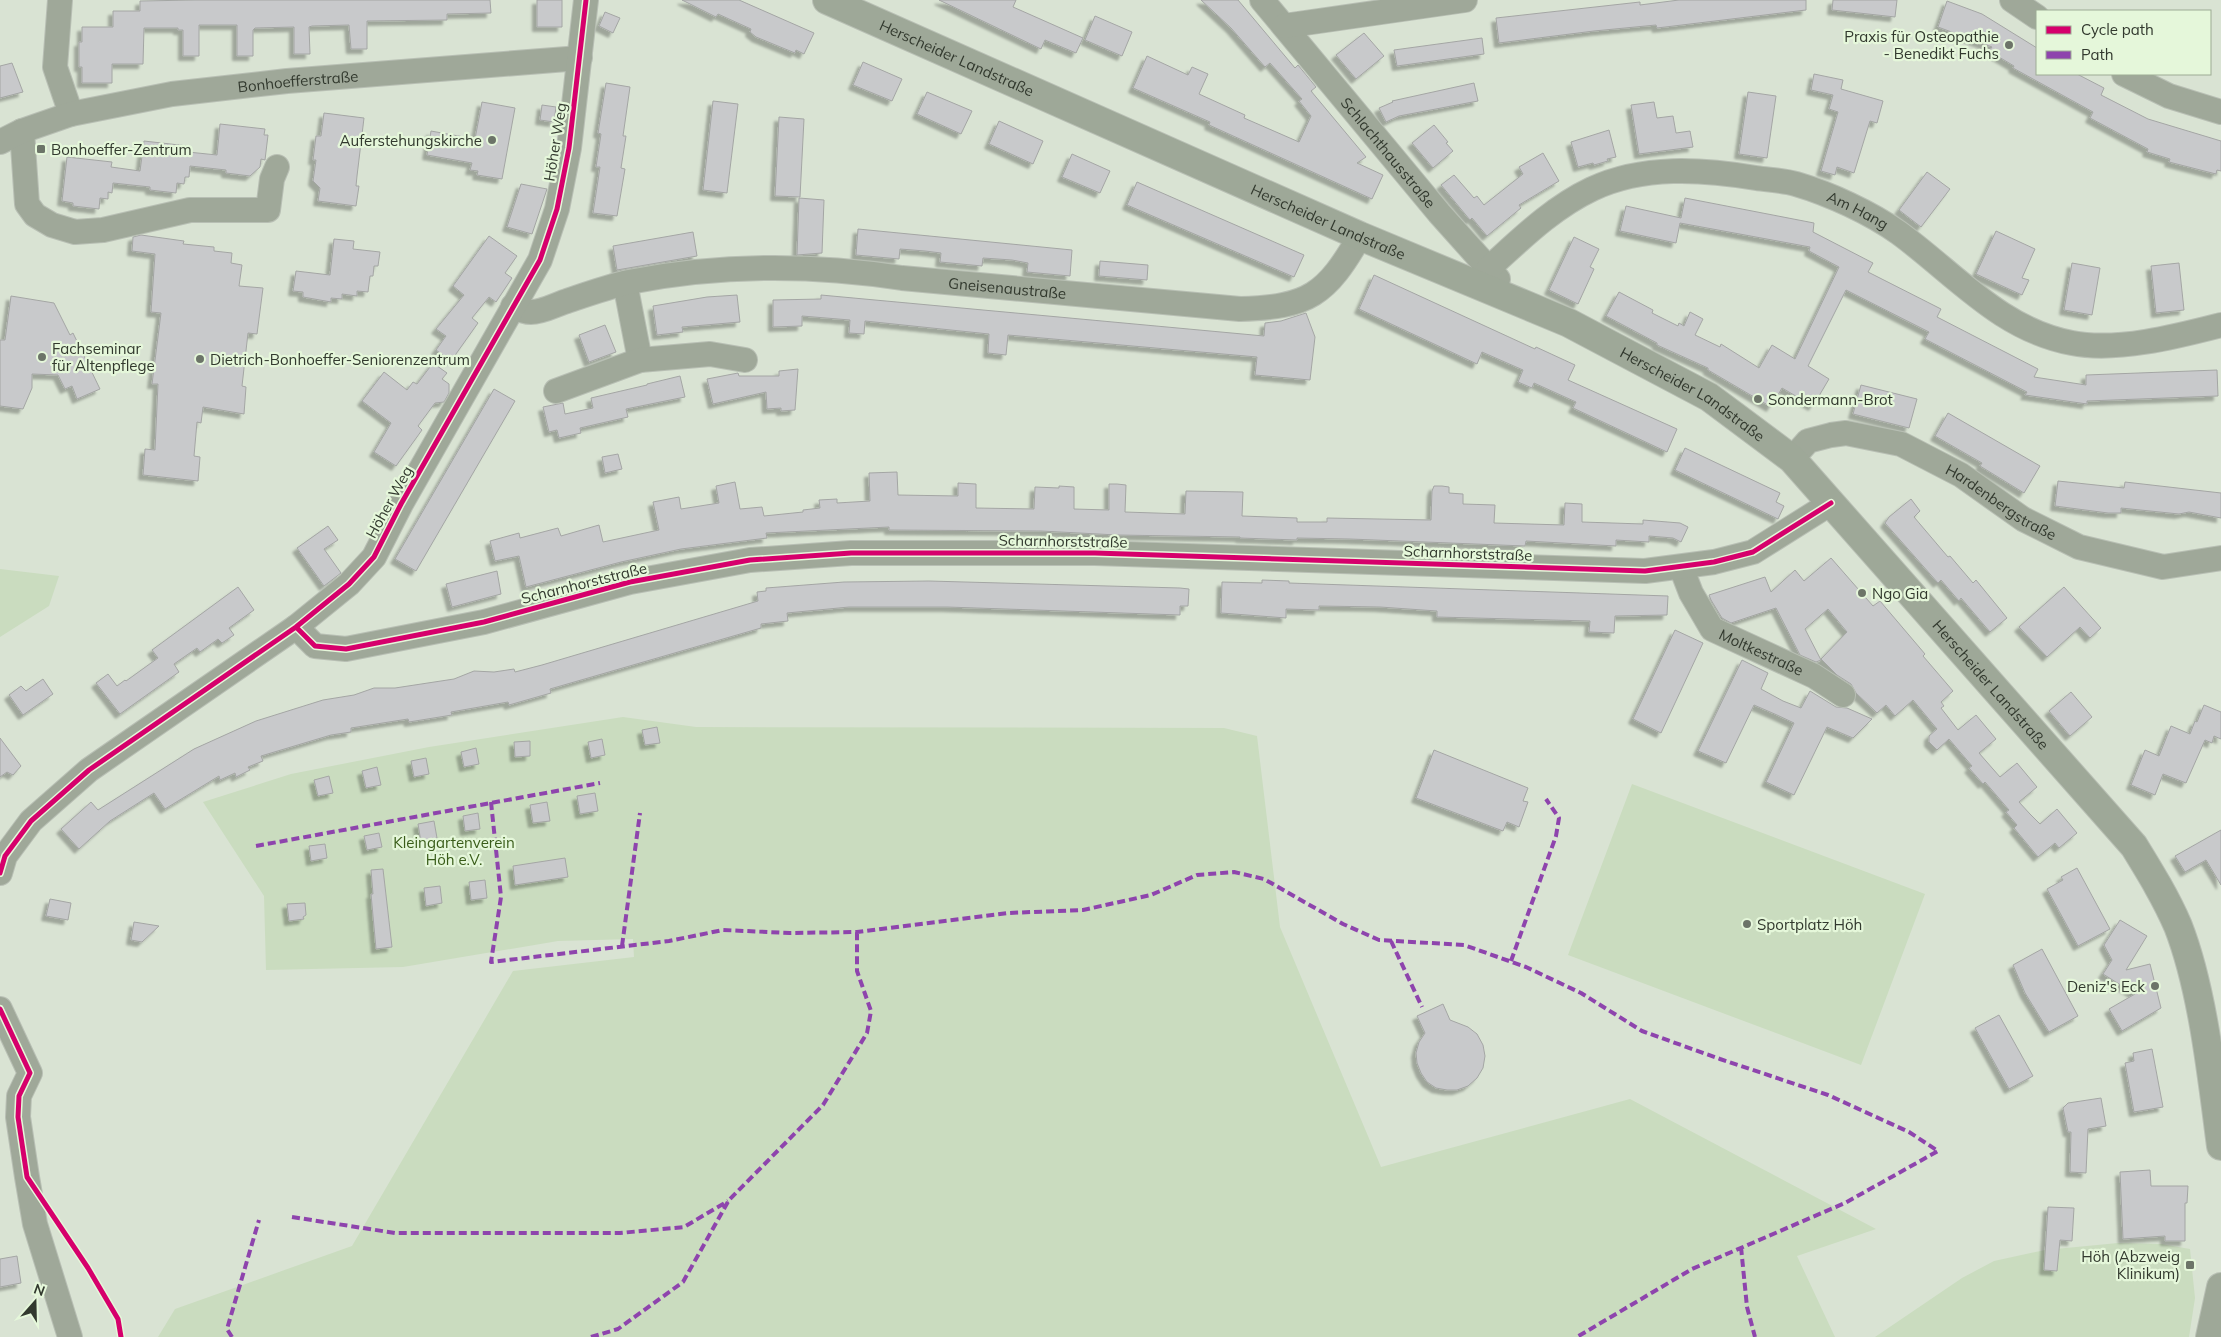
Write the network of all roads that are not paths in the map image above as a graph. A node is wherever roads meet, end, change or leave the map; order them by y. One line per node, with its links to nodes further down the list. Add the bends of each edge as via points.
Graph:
1 (60, 0): 12 (street, via 55,67)
2 (586, 0): 9 (street, Höher Weg)
3 (827, 0): 16 (main road, Herscheider Landstraße)
4 (1262, 0): 8 (street, Schlachthausstraße)
5 (1465, 0): 8 (street)
6 (2012, 0): 7 (street)
7 (2036, 16)
8 (1284, 26): 17 (street, Schlachthausstraße, via 1439,213)
9 (580, 58): 12 (street, Bonhoefferstraße, via 230,86); 20 (street, Höher Weg, via 569,148 557,208 540,260)
10 (2126, 75): 11 (street, via 2169,96)
11 (2221, 112)
12 (71, 114): 13 (street, Bonhoefferstraße)
13 (22, 131): 14 (street, Bonhoefferstraße); 15 (street, via 27,204 35,214 52,225 75,232 103,230 190,210 268,210)
14 (0, 142)
15 (277, 167)
16 (1360, 236): 18 (street, Gneisenaustraße, via 1328,284 1304,301 1272,308 1240,309 795,267 716,270); 19 (main road, Herscheider Landstraße)
17 (1489, 268): 19 (street, Schlachthausstraße); 21 (street, Am Hang, via 1534,227 1569,201 1594,188 1648,174 1696,171 1797,184 1869,215 1900,234 1995,311 2021,327 2048,337 2086,345 2130,343 2170,338)
18 (624, 283): 20 (street, Gneisenaustraße, via 542,310 531,312); 22 (street)
19 (1515, 301): 25 (main road, Herscheider Landstraße, via 1569,323 1709,397)
20 (513, 306): 29 (street, Höher Weg, via 374,557 349,584)
21 (2221, 325)
22 (640, 360): 23 (street, via 710,354); 24 (street)
23 (745, 360)
24 (556, 391)
25 (1792, 459): 26 (main road, Herscheider Landstraße); 27 (street, Hardenbergstraße, via 1808,441 1831,435 1846,433 1901,444 1961,475 2023,520 2080,547 2163,567)
26 (1831, 503): 28 (street, Scharnhorststraße, via 1753,552); 33 (main road, Herscheider Landstraße, via 2134,846 2151,873 2167,901 2191,967)
27 (2221, 558)
28 (1682, 567): 29 (street, Scharnhorststraße, via 1645,571 1095,553 851,553 750,560 648,578 484,622 346,649 315,646); 30 (street, Moltkestraße, via 1691,593 1712,629 1814,676)
29 (296, 627): 31 (street, Höher Weg, via 89,770 31,821 5,856)
30 (1843, 695)
31 (0, 873)
32 (0, 1009): 35 (street, via 30,1073 19,1096 18,1116 27,1177 35,1224)
33 (2221, 1146)
34 (2221, 1287): 36 (main road)
35 (70, 1337)
36 (2210, 1337)

